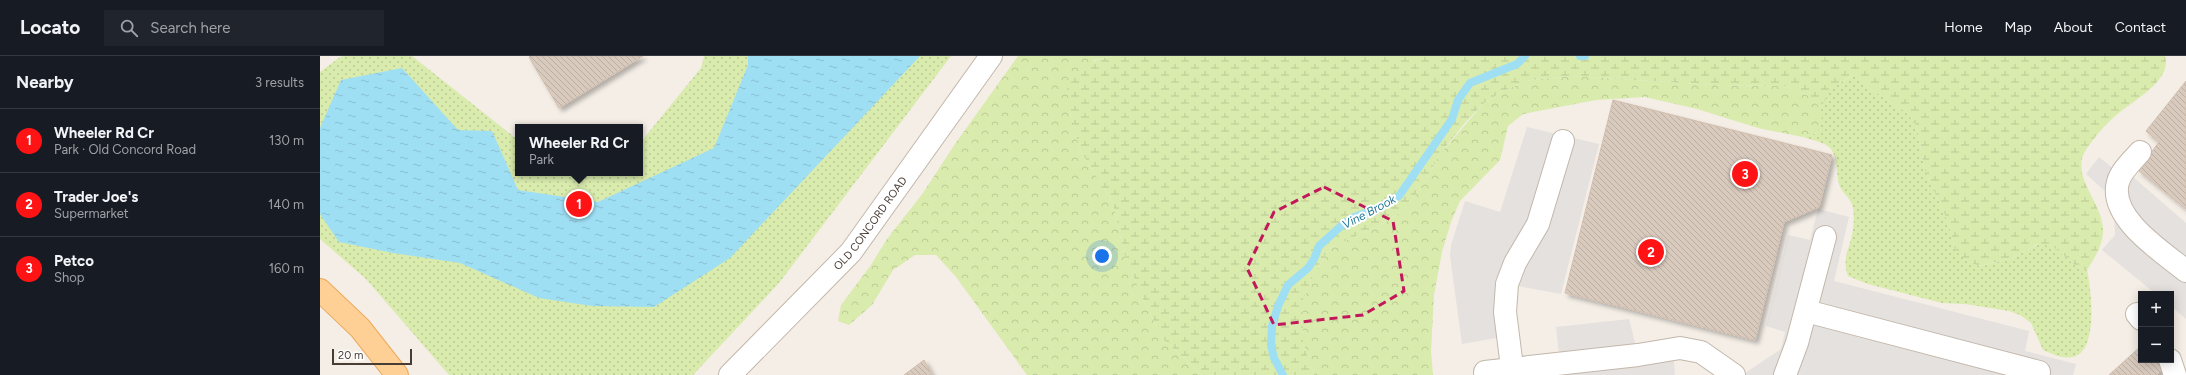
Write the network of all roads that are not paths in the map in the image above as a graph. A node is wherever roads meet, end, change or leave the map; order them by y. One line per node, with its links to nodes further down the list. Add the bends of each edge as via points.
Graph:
1 (991, 56): 12 (street, OLD CONCORD ROAD, via 851,252)
2 (1563, 141): 10 (street, via 1538,224 1515,263 1507,284 1506,312)
3 (2140, 152): 5 (street, via 2118,181 2118,203 2128,222)
4 (1825, 237): 7 (street)
5 (2186, 271)
6 (320, 290): 11 (main road, via 360,328)
7 (1806, 311): 14 (street); 15 (street, via 2039,372)
8 (2171, 363): 16 (street)
9 (1485, 372): 10 (street)
10 (1513, 372): 13 (street, via 1680,348 1701,352)
11 (397, 375)
12 (730, 375)
13 (1734, 375)
14 (1785, 375)
15 (2038, 375)
16 (2174, 375)

